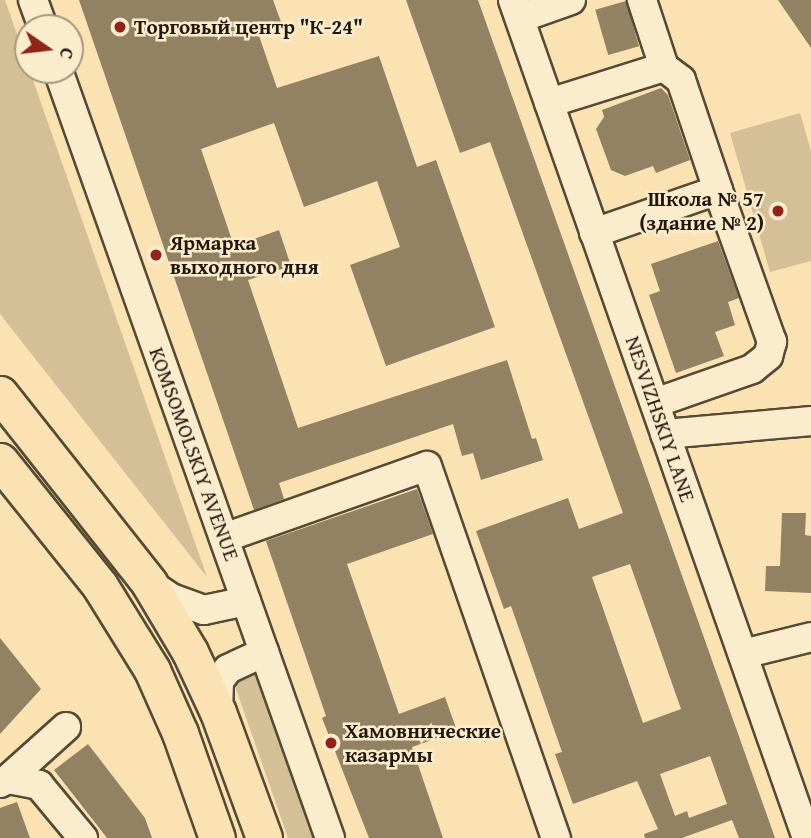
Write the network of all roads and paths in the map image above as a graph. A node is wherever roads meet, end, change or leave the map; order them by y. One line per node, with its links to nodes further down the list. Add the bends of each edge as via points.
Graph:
1 (571, 0): 3 (street)
2 (642, 0): 4 (street)
3 (516, 9): 6 (street, NESVIZHSKIY LANE)
4 (664, 67): 6 (street); 7 (street, via 681,80)
5 (63, 84): 14 (street, KOMSOMOLSKIY AVENUE)
6 (549, 103): 8 (street, NESVIZHSKIY LANE)
7 (718, 190): 8 (street); 10 (street, via 772,342 768,356 752,369)
8 (594, 233): 10 (street, NESVIZHSKIY LANE)
9 (0, 394): 15 (main road)
10 (654, 403): 12 (street, NESVIZHSKIY LANE)
11 (811, 421): 12 (street)
12 (665, 434): 19 (street, NESVIZHSKIY LANE)
13 (0, 461): 25 (main road, via 100,586 152,670)
14 (224, 538): 16 (street, KOMSOMOLSKIY AVENUE); 28 (street, via 427,466)
15 (149, 583): 16 (street, via 204,610); 20 (main road, via 190,652)
16 (246, 601): 18 (street, KOMSOMOLSKIY AVENUE)
17 (811, 637): 19 (street)
18 (264, 652): 20 (street, via 228,669 219,681); 27 (street, KOMSOMOLSKIY AVENUE)
19 (743, 654): 23 (street, NESVIZHSKIY LANE)
20 (218, 712): 26 (main road)
21 (65, 727): 22 (street)
22 (4, 781): 24 (street, via 39,785)
23 (808, 836)
24 (83, 838)
25 (217, 838)
26 (264, 838)
27 (330, 838)
28 (556, 838)

